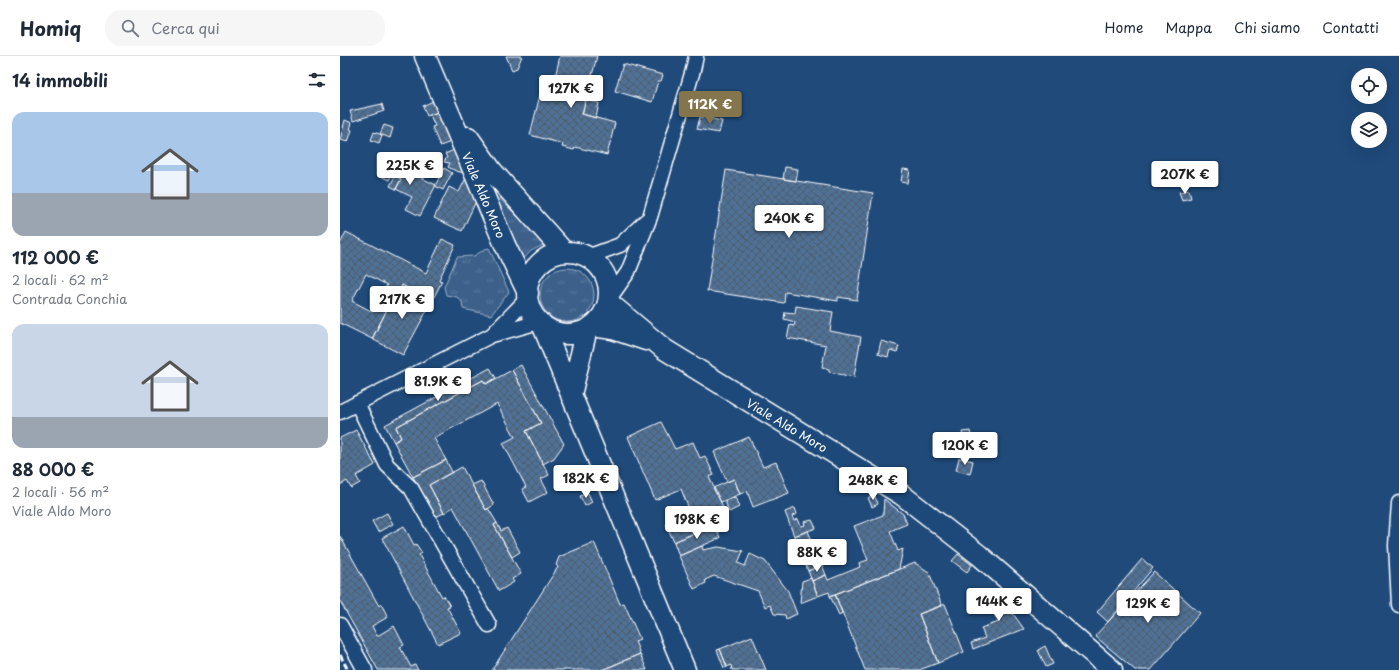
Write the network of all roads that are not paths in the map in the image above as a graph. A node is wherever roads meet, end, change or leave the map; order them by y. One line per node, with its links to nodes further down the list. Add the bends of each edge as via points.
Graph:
1 (425, 56): 3 (main road, Viale Aldo Moro)
2 (696, 56): 4 (street)
3 (442, 96): 5 (main road, Viale Aldo Moro, via 492,170); 7 (main road, Viale Aldo Moro)
4 (650, 217): 6 (street, via 620,245); 8 (street, via 628,272)
5 (564, 252): 6 (main road); 7 (main road, via 552,255 533,271 528,282)
6 (586, 257): 8 (main road, via 597,264 604,274 608,287)
7 (528, 296): 9 (main road, via 533,315); 11 (street)
8 (608, 301): 10 (main road, via 605,312); 12 (main road, Viale Aldo Moro)
9 (540, 323): 10 (main road, via 552,331 564,334); 11 (street); 13 (main road)
10 (589, 328): 12 (main road, Viale Aldo Moro, via 613,329 640,337); 13 (main road)
11 (492, 335): 14 (street)
12 (664, 349): 22 (main road, Viale Aldo Moro, via 902,495 979,555)
13 (571, 395): 21 (main road)
14 (357, 403): 15 (street); 19 (street, via 387,465 411,488)
15 (340, 412)
16 (1399, 503): 17 (street, via 1396,545)
17 (1399, 604)
18 (340, 625): 20 (street)
19 (489, 625)
20 (365, 670)
21 (685, 670)
22 (1112, 670)

